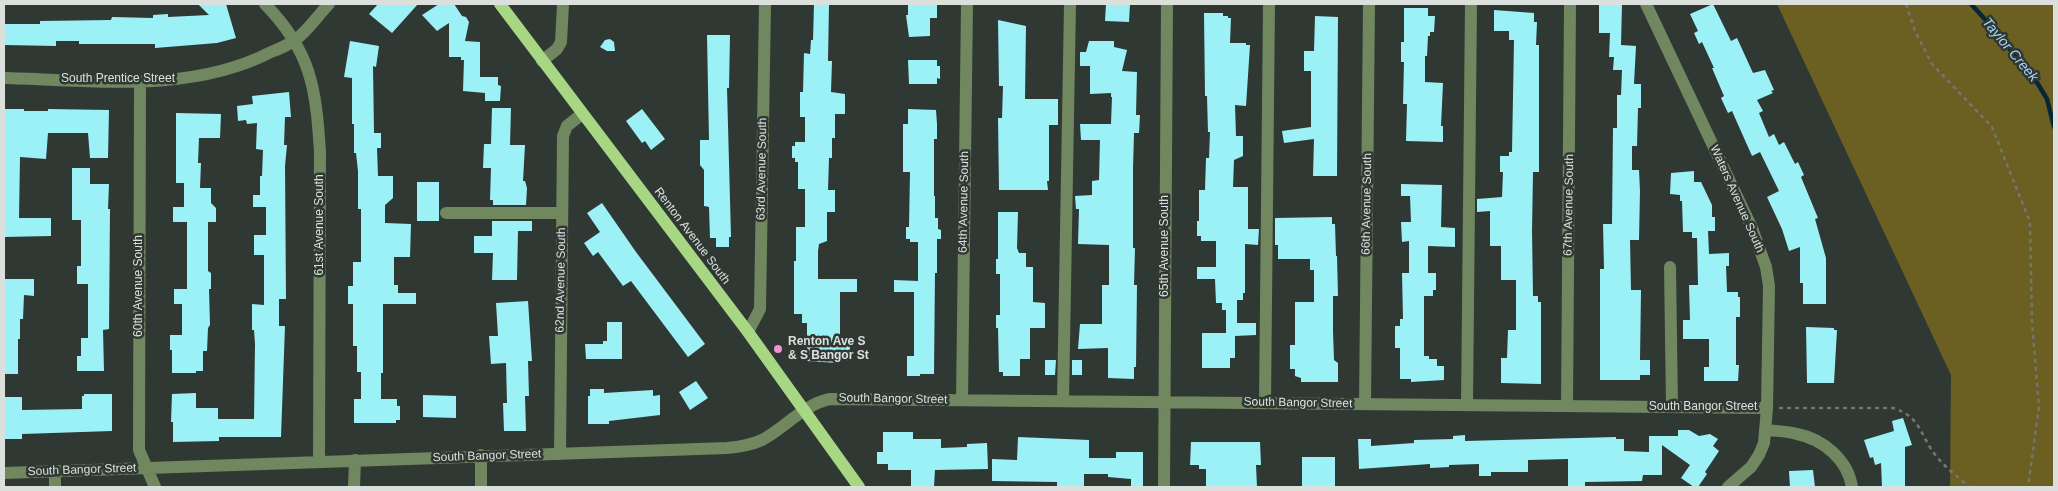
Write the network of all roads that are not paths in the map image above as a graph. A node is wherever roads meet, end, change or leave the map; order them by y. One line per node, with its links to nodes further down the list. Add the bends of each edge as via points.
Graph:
1 (265, 4): 14 (street, 61st Avenue South)
2 (329, 4): 14 (street, South Prentice Street)
3 (500, 4): 15 (main road, Renton Avenue South)
4 (563, 4): 15 (street, via 561,42)
5 (765, 4): 22 (street, 63rd Avenue South, via 760,309)
6 (967, 4): 23 (street, 64th Avenue South)
7 (1070, 4): 24 (street)
8 (1167, 4): 25 (street, 65th Avenue South)
9 (1269, 4): 26 (street)
10 (1370, 4): 27 (street, 66th Avenue South)
11 (1470, 4): 28 (street)
12 (1570, 4): 29 (street, 67th Avenue South)
13 (1646, 4): 31 (street, Waters Avenue South, via 1752,228 1766,267 1769,286)
14 (296, 40): 17 (street, South Prentice Street, via 230,70); 37 (street, 61st Avenue South, via 315,94 320,152)
15 (542, 61): 18 (main road, Renton Avenue South)
16 (4, 78): 17 (street, South Prentice Street)
17 (140, 81): 38 (street, 60th Avenue South, via 139,450)
18 (582, 114): 20 (street, 62nd Avenue South, via 567,126 563,136); 22 (main road, Renton Avenue South)
19 (446, 213): 20 (street)
20 (562, 213): 34 (street, 62nd Avenue South)
21 (1670, 267): 30 (street)
22 (748, 332): 32 (main road, Renton Avenue South)
23 (962, 400): 24 (street, South Bangor Street); 32 (street, South Bangor Street, via 830,399)
24 (1064, 401): 25 (street, South Bangor Street)
25 (1164, 402): 26 (street, South Bangor Street); 46 (street, 65th Avenue South)
26 (1265, 403): 27 (street, South Bangor Street)
27 (1365, 404): 28 (street, South Bangor Street)
28 (1467, 405): 29 (street, South Bangor Street)
29 (1567, 406): 30 (street, South Bangor Street)
30 (1672, 407): 31 (street, South Bangor Street)
31 (1766, 408): 33 (street, Waters Avenue South)
32 (804, 411): 34 (street, South Bangor Street, via 762,440 745,446); 45 (main road, Renton Avenue South)
33 (1766, 430): 47 (street, Waters Avenue South, via 1759,455 1751,467); 48 (street, via 1797,434 1826,446 1842,463)
34 (560, 454): 35 (street, South Bangor Street)
35 (481, 455): 36 (street, South Bangor Street); 44 (street)
36 (355, 460): 37 (street, South Bangor Street); 43 (street)
37 (319, 461): 38 (street, South Bangor Street)
38 (148, 468): 39 (street, South Bangor Street); 42 (street, 60th Avenue South)
39 (55, 472): 40 (street, South Bangor Street); 41 (street)
40 (4, 473)
41 (55, 487)
42 (155, 487)
43 (354, 487)
44 (481, 487)
45 (859, 487)
46 (1164, 487)
47 (1728, 487)
48 (1852, 487)

